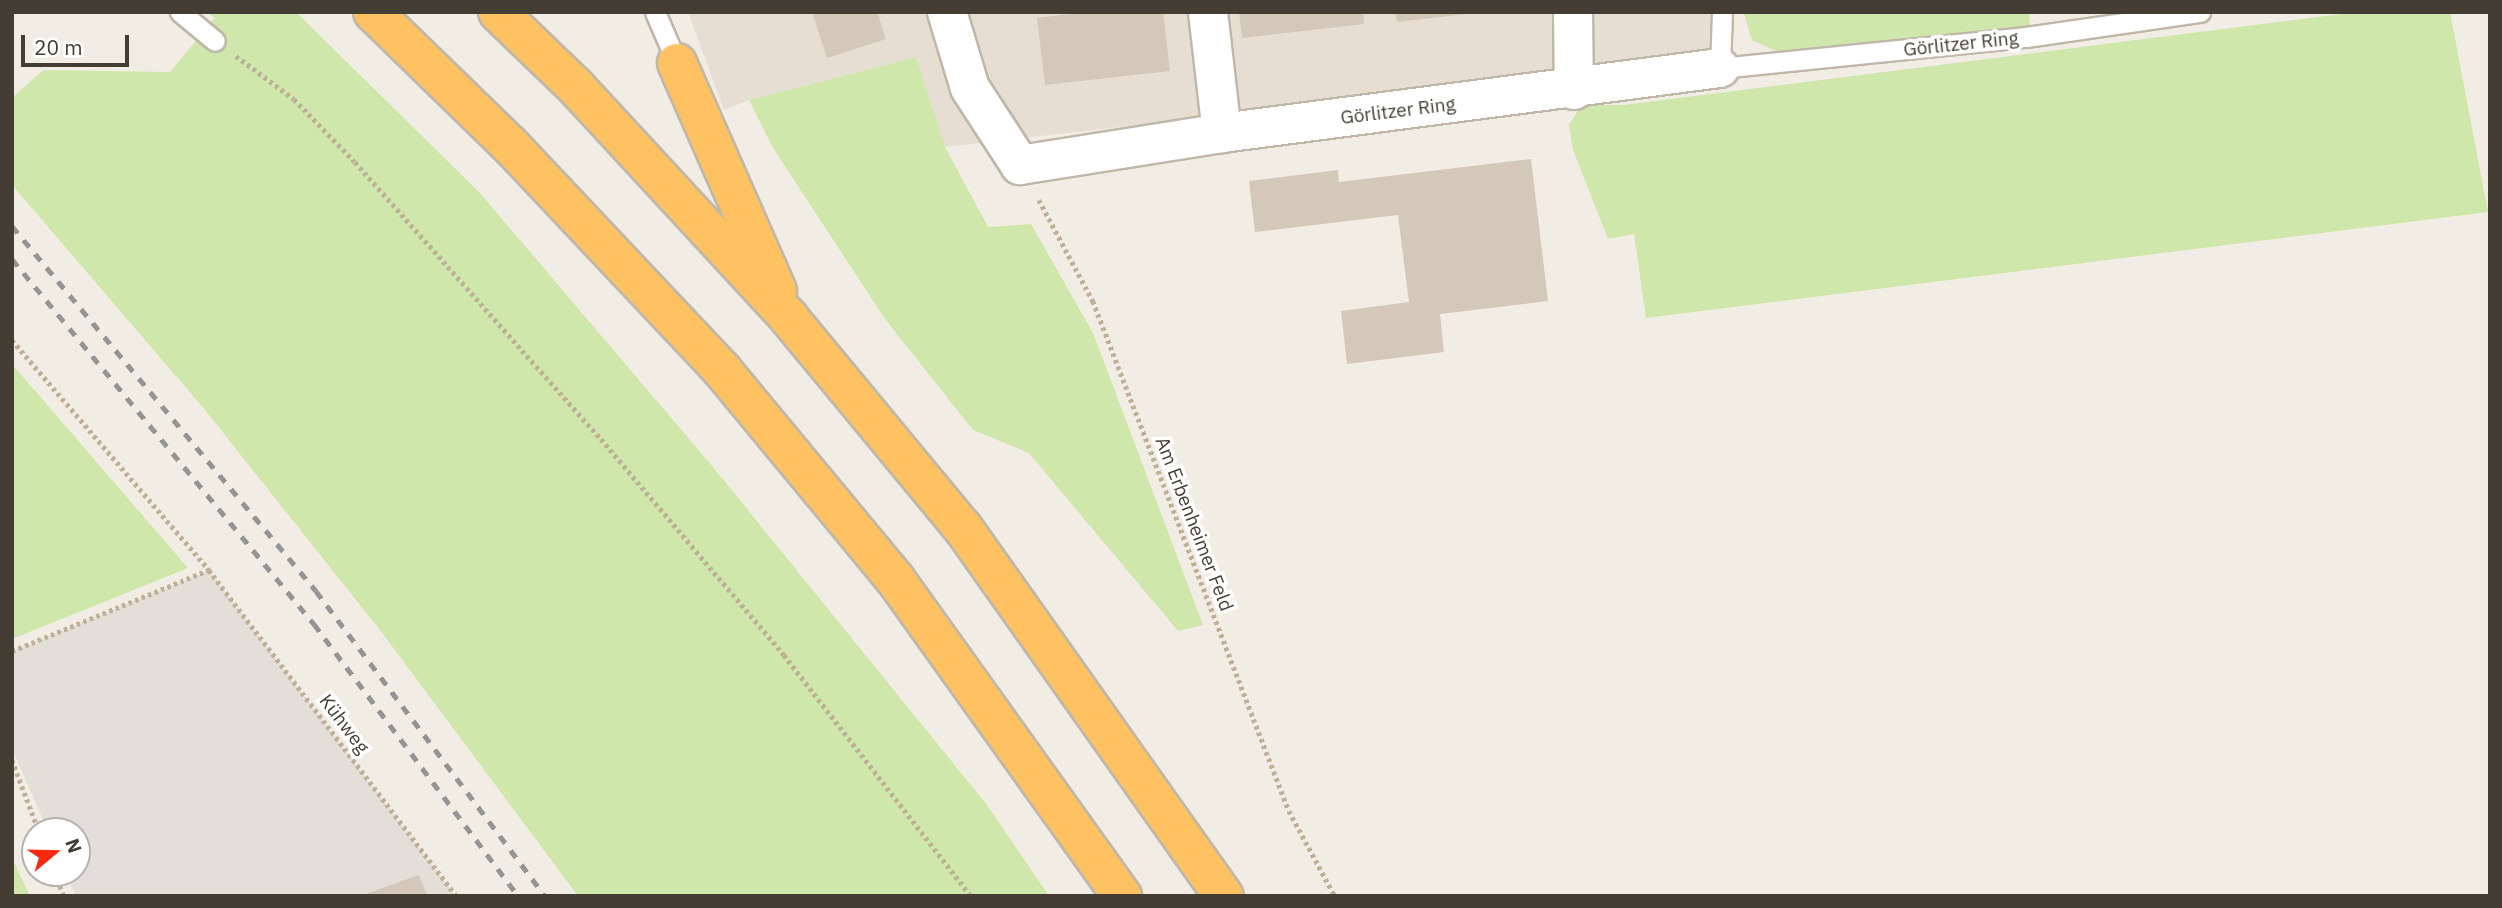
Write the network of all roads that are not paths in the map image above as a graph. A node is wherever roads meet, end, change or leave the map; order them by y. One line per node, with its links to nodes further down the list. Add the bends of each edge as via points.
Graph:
1 (180, 12): 10 (lane)
2 (373, 12): 16 (highway, via 511,146 722,370 895,579)
3 (498, 12): 15 (highway, via 576,87)
4 (655, 12): 11 (lane)
5 (947, 12): 14 (street, Görlitzer Ring, via 970,88 1020,165)
6 (1208, 12): 14 (street)
7 (1573, 12): 13 (street)
8 (1722, 12): 12 (lane)
9 (2200, 12): 12 (lane, Görlitzer Ring, via 2026,37)
10 (215, 41)
11 (677, 63): 15 (highway)
12 (1720, 68): 13 (street, Görlitzer Ring)
13 (1574, 90): 14 (street, Görlitzer Ring)
14 (1222, 133)
15 (789, 318): 17 (highway, via 963,528)
16 (1122, 896)
17 (1224, 896)

